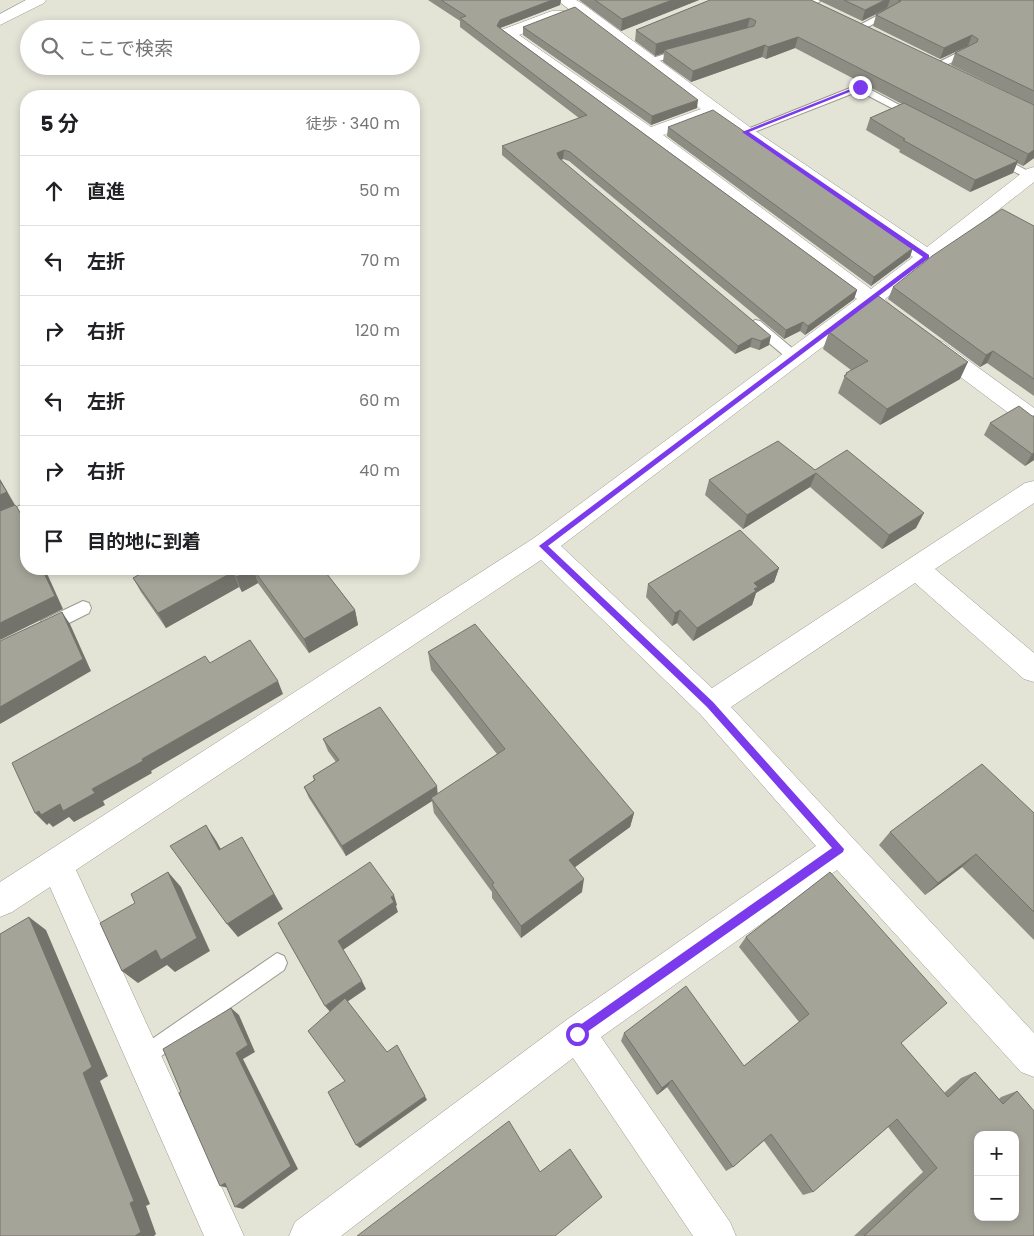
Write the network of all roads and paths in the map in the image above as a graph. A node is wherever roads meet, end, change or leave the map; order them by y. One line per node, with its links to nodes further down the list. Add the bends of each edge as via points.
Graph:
1 (38, 0): 4 (street)
2 (571, 3): 9 (street); 19 (street, via 507,34)
3 (891, 12): 6 (lane)
4 (0, 20)
5 (843, 20): 6 (street)
6 (859, 28): 8 (street)
7 (637, 33): 9 (street)
8 (876, 37)
9 (619, 40): 13 (street)
10 (693, 49): 13 (lane)
11 (968, 51): 14 (lane)
12 (919, 58): 14 (street)
13 (648, 60): 16 (street)
14 (936, 66): 15 (street)
15 (954, 75)
16 (714, 110): 18 (street); 19 (street)
17 (928, 122): 18 (lane, via 860,87)
18 (745, 132): 22 (street)
19 (649, 134): 23 (street)
20 (988, 154): 21 (lane)
21 (1033, 176): 22 (street)
22 (927, 257): 23 (street)
23 (870, 299): 25 (street); 26 (street)
24 (747, 318): 25 (lane)
25 (793, 356): 30 (street)
26 (1034, 420)
27 (1034, 490): 31 (street)
28 (20, 512): 29 (lane)
29 (0, 521)
30 (543, 546): 35 (street); 37 (street)
31 (918, 569): 34 (street); 35 (street)
32 (83, 608): 33 (lane)
33 (33, 633)
34 (1034, 670)
35 (710, 705): 36 (street)
36 (839, 849): 40 (street); 42 (street)
37 (56, 863): 38 (street); 41 (street)
38 (0, 901)
39 (277, 963): 41 (lane)
40 (577, 1034): 44 (street); 45 (street)
41 (143, 1057): 43 (street)
42 (1034, 1059)
43 (224, 1236)
44 (308, 1236)
45 (716, 1236)

